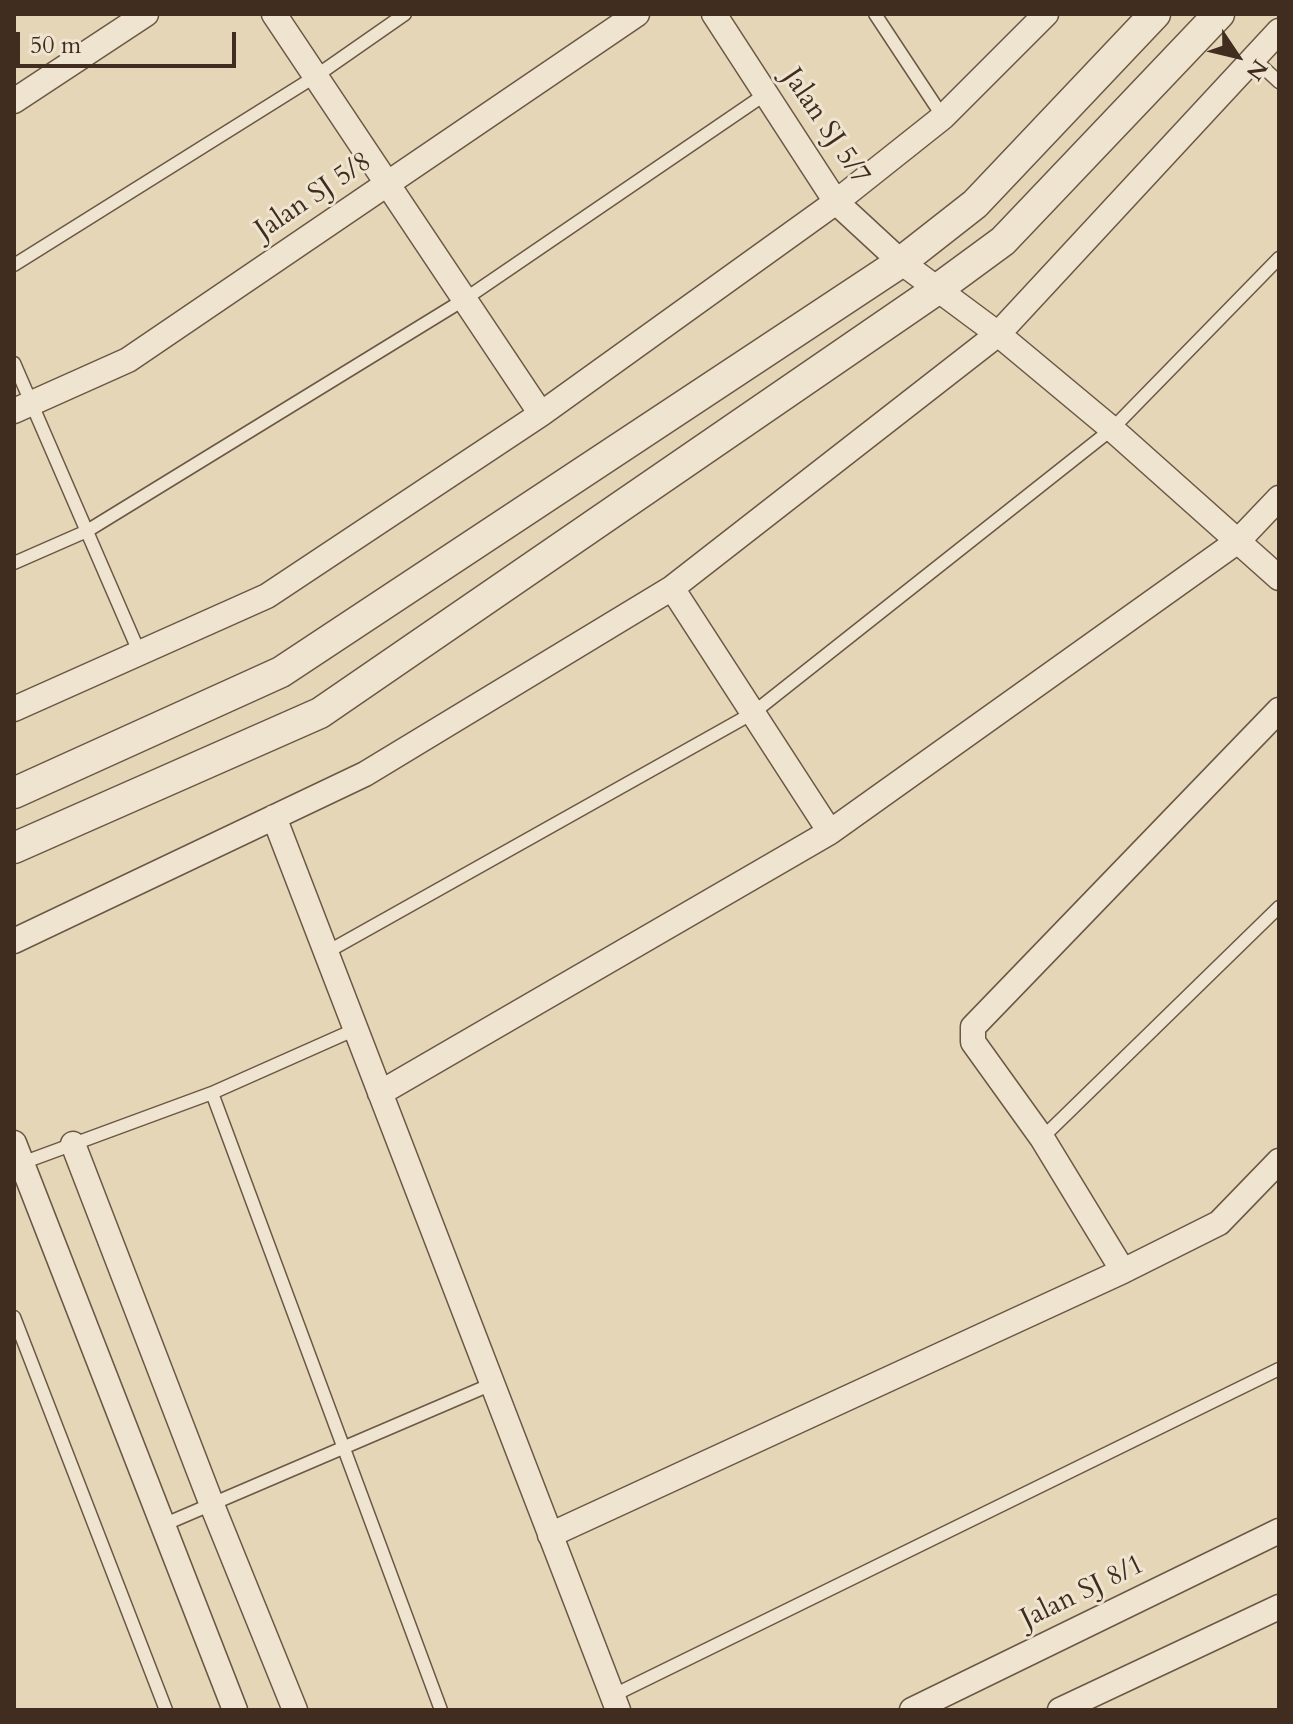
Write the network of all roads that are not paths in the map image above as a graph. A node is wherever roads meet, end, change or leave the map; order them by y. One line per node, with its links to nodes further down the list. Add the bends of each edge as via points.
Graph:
1 (146, 14): 15 (street)
2 (274, 14): 12 (street)
3 (405, 14): 12 (lane)
4 (637, 14): 17 (street, Jalan SJ 5/8)
5 (714, 14): 14 (street, Jalan SJ 5/7)
6 (875, 14): 16 (lane)
7 (1046, 14): 16 (street)
8 (1155, 14): 20 (street, via 975,204)
9 (1219, 14): 22 (street, via 1003,241)
10 (1279, 31): 11 (street)
11 (1253, 58): 13 (lane); 24 (street)
12 (316, 76): 17 (street); 21 (lane)
13 (1279, 82)
14 (767, 93): 18 (street, Jalan SJ 5/7); 23 (lane)
15 (14, 101)
16 (943, 117): 18 (street)
17 (388, 183): 23 (street); 26 (street, Jalan SJ 5/8, via 128,360)
18 (836, 202): 20 (street, Jalan SJ 5/7); 27 (street)
19 (1279, 258): 28 (lane)
20 (901, 262): 22 (street, Jalan SJ 5/7); 39 (street, via 281,672)
21 (14, 265)
22 (939, 288): 24 (street, Jalan SJ 5/7); 42 (street, via 320,713)
23 (465, 299): 27 (street); 30 (lane)
24 (998, 334): 28 (street, Jalan SJ 5/7); 34 (street)
25 (14, 363): 26 (lane)
26 (23, 408): 30 (lane)
27 (541, 414): 35 (street, via 267,596)
28 (1112, 429): 31 (street, Jalan SJ 5/7); 38 (lane)
29 (1279, 498): 31 (street)
30 (87, 531): 32 (lane); 35 (lane)
31 (1238, 541): 33 (street, Jalan SJ 5/7); 41 (street)
32 (14, 563)
33 (1279, 578)
34 (672, 588): 38 (street); 40 (street, via 365,774)
35 (140, 654): 36 (street)
36 (14, 709)
37 (1279, 710): 49 (street, via 973,1027 973,1042)
38 (753, 713): 41 (street); 45 (lane)
39 (14, 793)
40 (274, 817): 44 (street); 45 (street)
41 (830, 832): 48 (street)
42 (14, 848)
43 (1279, 907): 49 (lane)
44 (14, 941)
45 (327, 952): 46 (street)
46 (356, 1029): 47 (lane); 48 (street)
47 (212, 1093): 50 (lane); 57 (lane)
48 (380, 1093): 56 (street)
49 (1042, 1138): 53 (street)
50 (73, 1144): 51 (lane); 58 (street)
51 (18, 1153): 59 (street)
52 (1279, 1161): 53 (street, via 1219,1223)
53 (1123, 1271): 61 (street)
54 (14, 1317): 64 (lane)
55 (1279, 1369): 63 (lane)
56 (492, 1384): 57 (lane); 61 (street)
57 (344, 1447): 58 (lane); 67 (lane)
58 (212, 1505): 59 (lane); 66 (street)
59 (163, 1525): 65 (street)
60 (1279, 1531): 68 (street, Jalan SJ 8/1)
61 (550, 1535): 63 (street)
62 (1279, 1607): 69 (street)
63 (615, 1703)
64 (166, 1710)
65 (235, 1710)
66 (295, 1710)
67 (441, 1710)
68 (912, 1710)
69 (1060, 1710)

